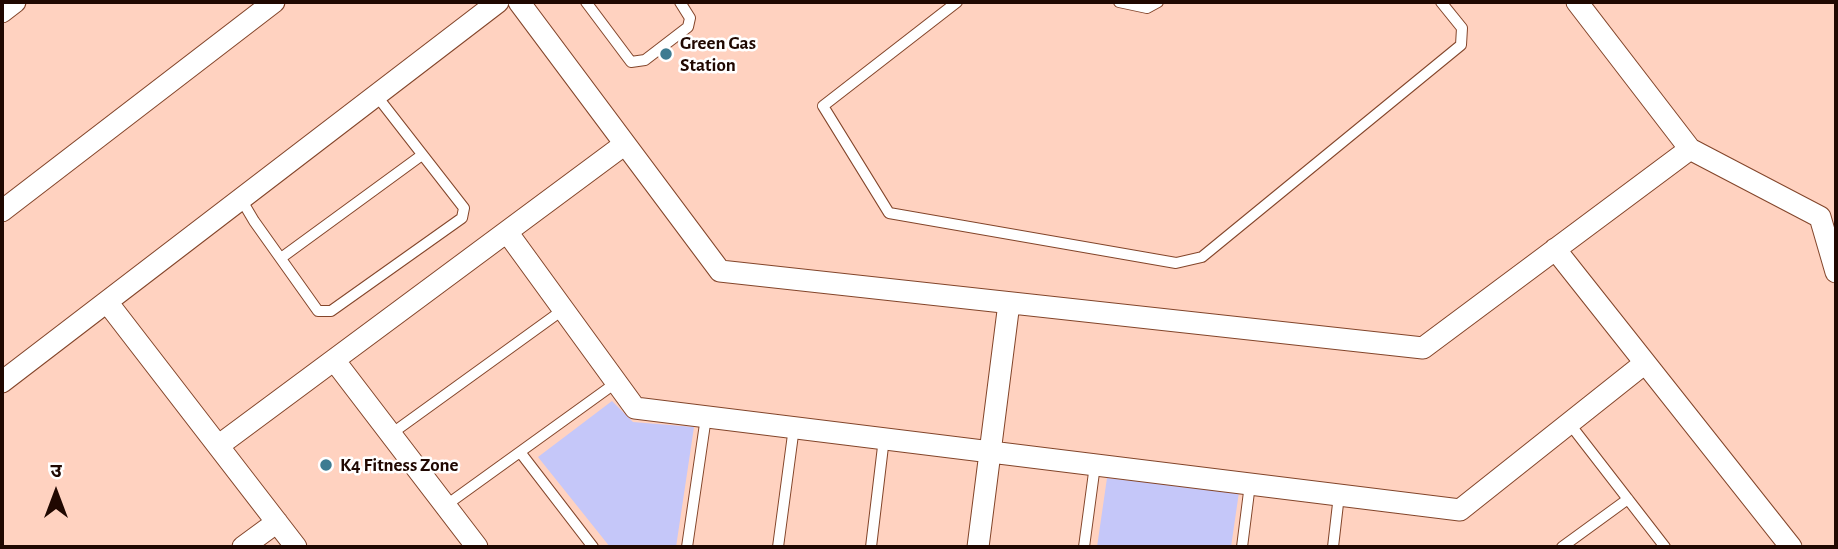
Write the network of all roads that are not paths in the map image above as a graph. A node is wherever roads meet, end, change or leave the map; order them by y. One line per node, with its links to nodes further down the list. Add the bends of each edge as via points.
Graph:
1 (15, 2): 12 (street)
2 (274, 2): 18 (street)
3 (498, 2): 13 (street)
4 (519, 2): 14 (street)
5 (586, 2): 6 (lane, via 631,62 645,60 688,27 690,18)
6 (680, 2)
7 (957, 2): 10 (lane, via 823,106 889,214 1177,263 1202,257 1461,45 1462,28)
8 (1119, 2): 9 (lane, via 1147,8)
9 (1158, 2)
10 (1441, 2)
11 (1577, 2): 15 (street)
12 (2, 12)
13 (376, 95): 16 (lane); 17 (street)
14 (625, 144): 20 (street); 25 (street, via 720,271)
15 (1690, 149): 19 (street); 21 (street)
16 (422, 155): 22 (lane); 22 (lane, via 464,208 462,218 331,311 318,311)
17 (241, 199): 22 (lane); 24 (street)
18 (2, 211)
19 (1828, 211): 23 (street)
20 (508, 232): 26 (street); 27 (street)
21 (1555, 249): 25 (street, via 1423,348); 28 (street)
22 (281, 258)
23 (1836, 272)
24 (107, 302): 29 (street); 36 (street)
25 (1009, 303): 38 (street)
26 (564, 309): 30 (street); 34 (lane)
27 (334, 360): 34 (street); 36 (street)
28 (1645, 363): 32 (street); 58 (street)
29 (2, 382)
30 (617, 382): 31 (street, via 635,408); 37 (lane)
31 (706, 417): 33 (street); 49 (lane)
32 (1569, 423): 41 (street, via 1460,510); 42 (lane)
33 (794, 427): 35 (street); 50 (lane)
34 (391, 434): 43 (street)
35 (884, 438): 38 (street); 51 (lane)
36 (218, 446): 44 (street)
37 (520, 452): 43 (lane); 48 (lane)
38 (990, 452): 39 (street); 52 (street)
39 (1095, 465): 40 (street); 53 (lane)
40 (1250, 484): 41 (street); 54 (lane)
41 (1339, 495): 55 (lane)
42 (1628, 499): 56 (lane); 57 (lane)
43 (445, 506): 47 (street)
44 (277, 522): 45 (street); 46 (street)
45 (243, 547)
46 (296, 547)
47 (477, 547)
48 (593, 547)
49 (687, 547)
50 (778, 547)
51 (872, 547)
52 (978, 547)
53 (1084, 547)
54 (1242, 547)
55 (1333, 547)
56 (1562, 547)
57 (1665, 547)
58 (1791, 547)

